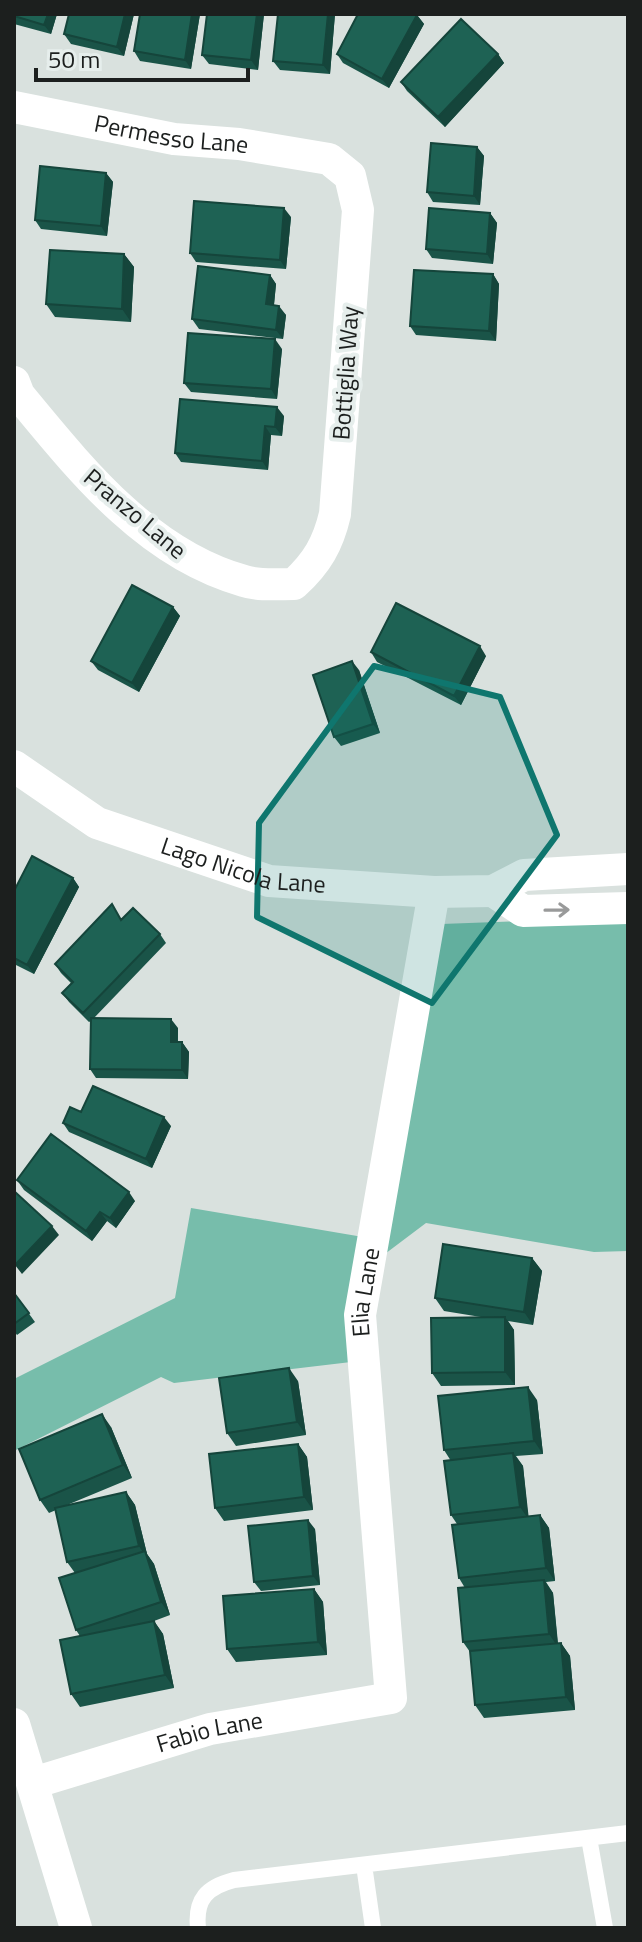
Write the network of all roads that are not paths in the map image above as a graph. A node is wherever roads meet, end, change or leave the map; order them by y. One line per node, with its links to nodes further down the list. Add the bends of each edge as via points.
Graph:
1 (14, 107): 2 (street, Permesso Lane, via 174,139)
2 (329, 159): 4 (street, Bottiglia Way, via 350,176 358,210 335,514 314,566)
3 (14, 382): 4 (street, Pranzo Lane, via 96,488 193,563 248,583)
4 (294, 584)
5 (14, 766): 8 (street, Lago Nicola Lane, via 97,823 269,881)
6 (628, 869): 7 (street, Lago Nicola Lane, via 524,875)
7 (493, 891): 8 (street, Lago Nicola Lane); 9 (street, one-way to 9, via 523,911)
8 (434, 892): 10 (street, Elia Lane, via 360,1315)
9 (628, 908)
10 (391, 1698): 12 (street, Fabio Lane, via 210,1729)
11 (14, 1724): 12 (street)
12 (33, 1783): 16 (street)
13 (628, 1833): 14 (lane)
14 (589, 1838): 15 (lane); 19 (lane)
15 (364, 1865): 17 (lane, via 215,1885 196,1910); 18 (lane)
16 (76, 1928)
17 (198, 1928)
18 (373, 1928)
19 (605, 1928)

